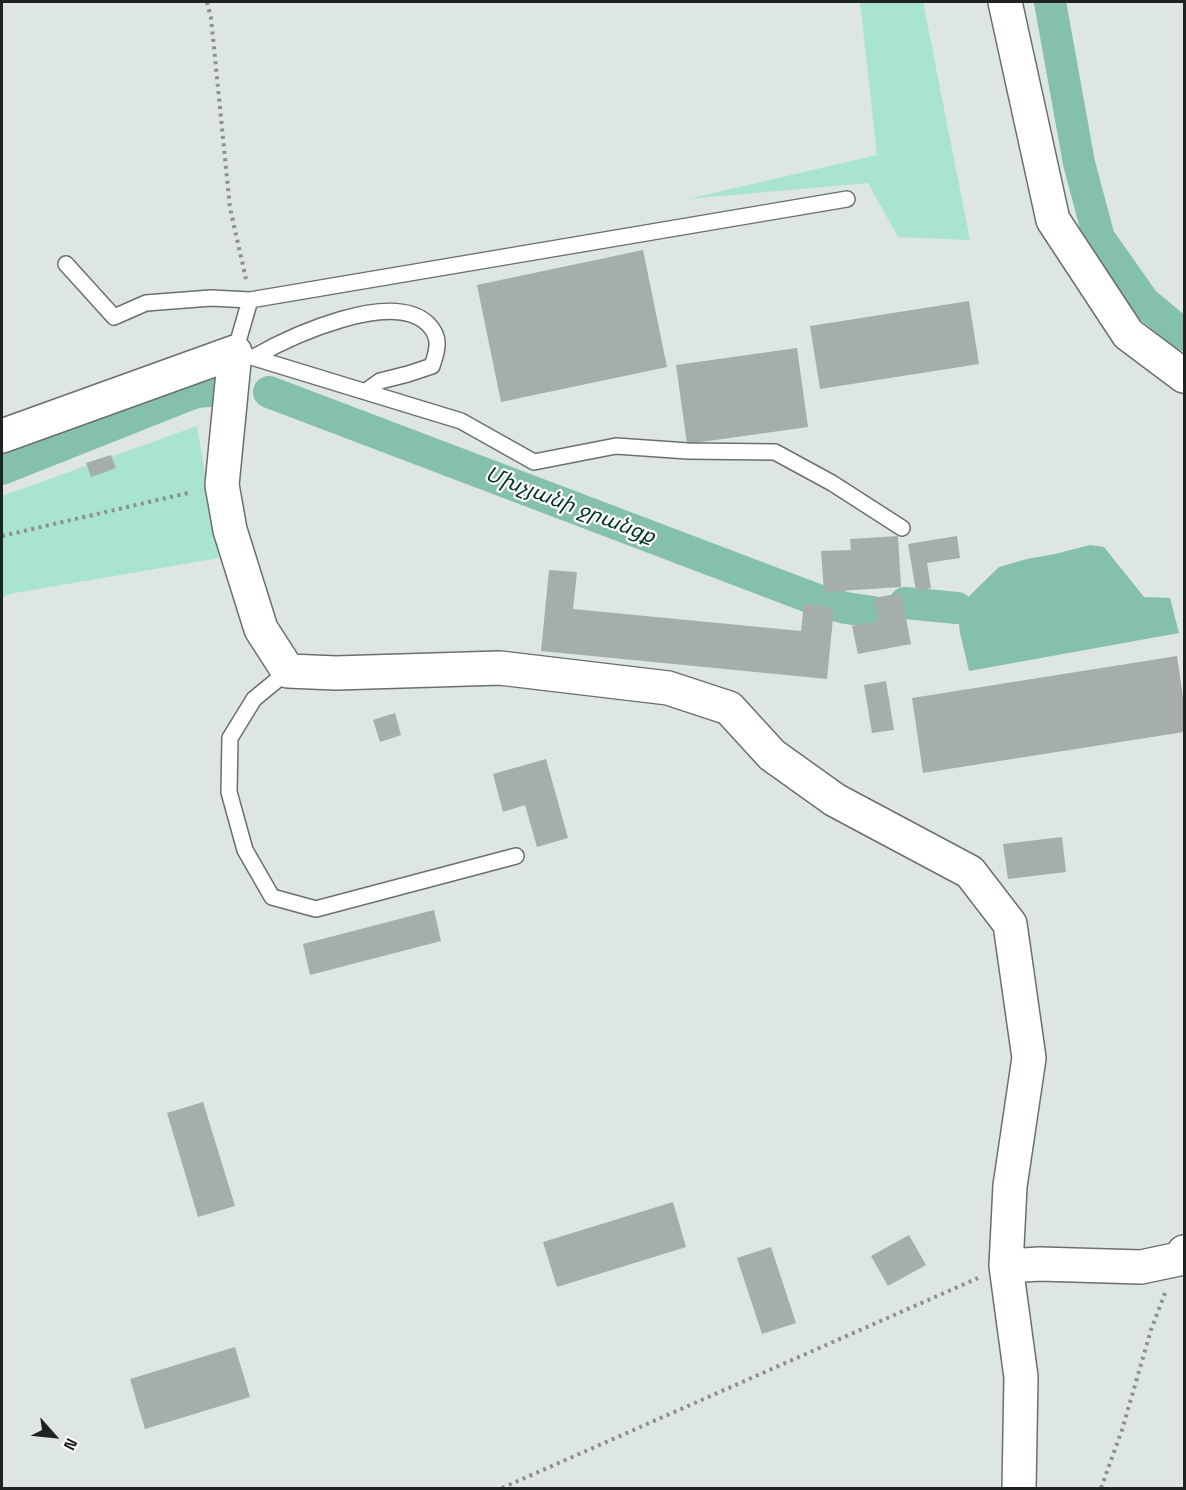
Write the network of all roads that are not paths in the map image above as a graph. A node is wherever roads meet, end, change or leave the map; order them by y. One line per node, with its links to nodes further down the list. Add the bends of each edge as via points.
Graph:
1 (1005, 2): 6 (street, via 1053,220 1128,334)
2 (848, 199): 4 (lane)
3 (66, 264): 4 (lane, via 114,317 146,303 211,298)
4 (250, 300): 5 (lane)
5 (245, 355): 7 (lane); 7 (lane, via 358,314 394,311 420,316 436,332 438,349 432,366 380,381); 8 (street); 10 (street, via 222,485 231,530 261,629)
6 (1185, 376)
7 (366, 391): 9 (lane, via 461,421 534,462 616,446 775,452)
8 (2, 436)
9 (902, 528)
10 (288, 671): 11 (lane, via 254,699 230,738 232,802 245,850 272,897 316,909); 13 (street, via 500,668 668,688 729,708 772,754 835,800 970,872 1010,924 1029,1059 1010,1186)
11 (516, 856)
12 (1182, 1256): 13 (street, via 1141,1267)
13 (1006, 1266): 14 (street, via 1021,1377)
14 (1019, 1488)

